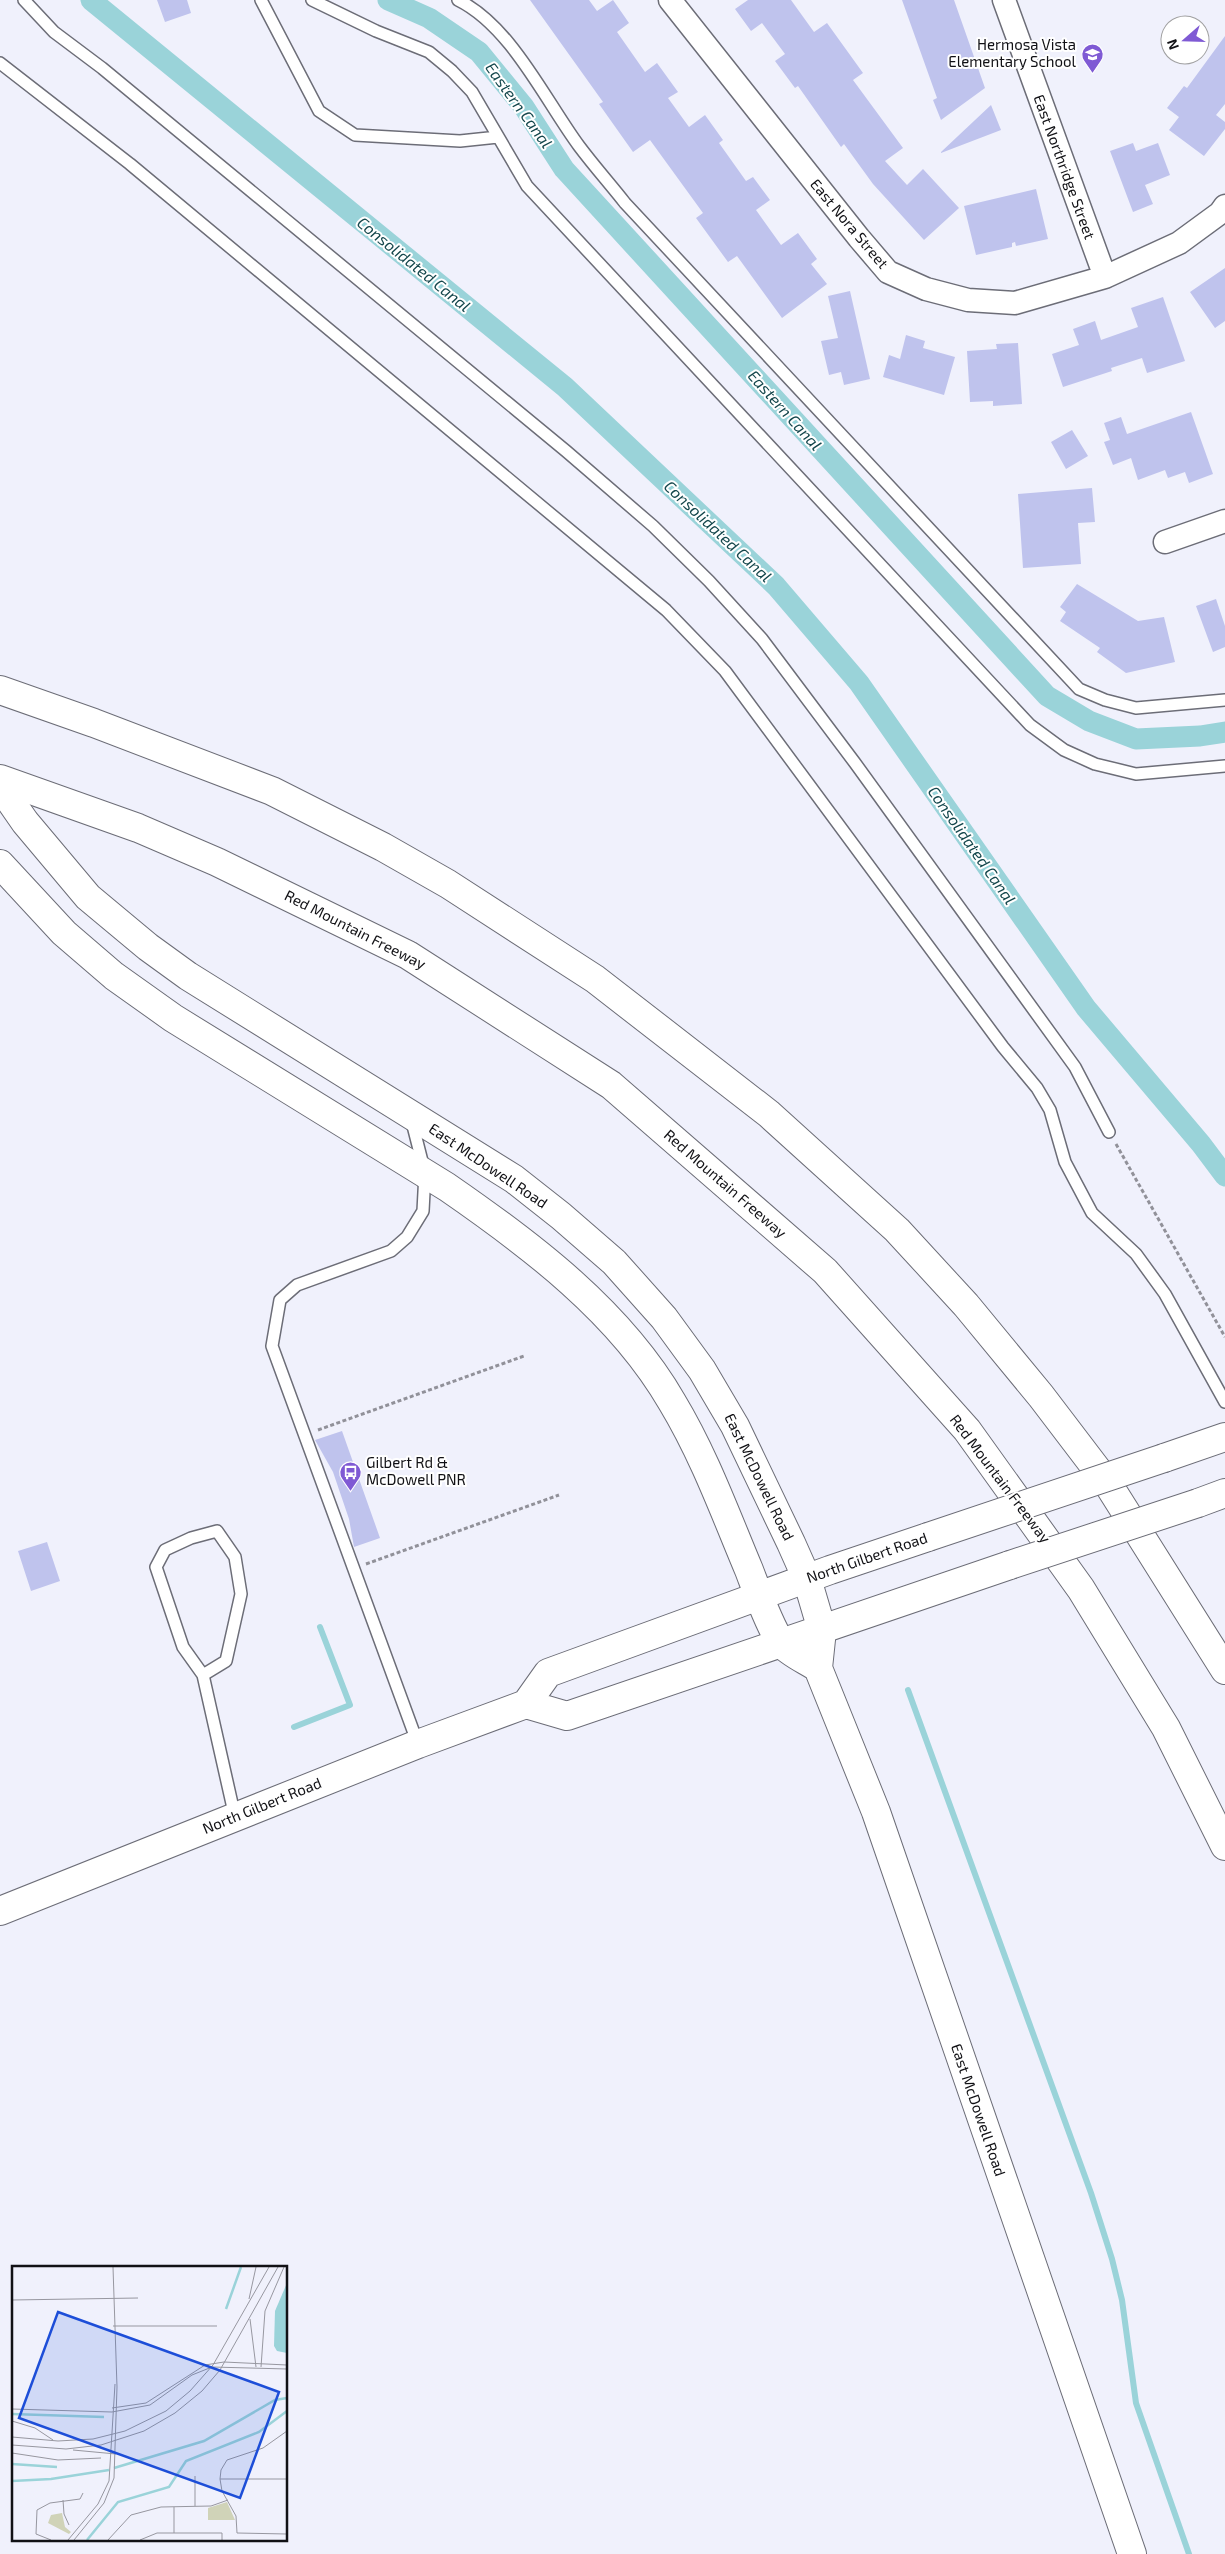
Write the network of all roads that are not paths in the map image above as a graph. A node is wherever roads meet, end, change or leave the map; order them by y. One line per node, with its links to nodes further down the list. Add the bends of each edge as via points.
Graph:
1 (24, 0): 20 (lane, via 54,32 566,450 653,526 709,581 762,639 861,771 1075,1066)
2 (261, 0): 8 (lane, via 319,111 355,135 460,141)
3 (312, 0): 8 (lane, via 429,52 472,92)
4 (458, 0): 14 (lane, via 493,27 521,60 580,147 626,203 1079,690 1136,708)
5 (670, 0): 10 (street, East Nora Street, via 888,272 926,290 960,298 1015,303)
6 (1004, 0): 10 (street, East Northridge Street)
7 (0, 63): 22 (lane, via 138,170 658,604 719,664 1036,1088 1050,1110 1066,1162 1092,1213 1136,1254 1165,1294)
8 (498, 137): 15 (lane, via 527,186 1030,725 1064,750 1095,764 1136,774)
9 (1225, 206): 10 (street, East Nora Street, via 1179,244)
10 (1105, 277)
11 (1225, 522): 12 (street)
12 (1165, 542)
13 (0, 690): 30 (main road, via 94,722 272,791 383,847 448,884 595,979 769,1114 897,1230 966,1305 1022,1373 1108,1484)
14 (1225, 700)
15 (1225, 766)
16 (0, 779): 35 (main road, Red Mountain Freeway, via 138,828 199,854 317,908 408,955 611,1085 825,1271 967,1430 1081,1589 1166,1728)
17 (0, 786): 19 (main road, East McDowell Road, via 50,854 88,897 122,926 188,976)
18 (0, 864): 21 (main road, via 34,904 114,976 173,1018)
19 (410, 1114): 21 (lane); 25 (main road, East McDowell Road, via 514,1179 561,1216 614,1262 664,1318 702,1370 735,1426)
20 (1109, 1132)
21 (425, 1173): 26 (main road, via 488,1215 532,1250 607,1317 636,1350 671,1400 698,1449); 33 (lane, via 423,1211 407,1237 391,1251 297,1285 280,1300 272,1346)
22 (1225, 1402)
23 (1225, 1437): 25 (main road, North Gilbert Road, bridge)
24 (1225, 1493): 27 (main road, bridge, via 961,1580)
25 (807, 1579): 26 (main road, North Gilbert Road); 27 (main road, East McDowell Road)
26 (760, 1596): 28 (main road); 32 (main road, North Gilbert Road, via 548,1673)
27 (822, 1630): 28 (main road); 29 (main road, East McDowell Road)
28 (782, 1644): 29 (main road); 32 (main road, via 567,1716)
29 (818, 1668): 37 (main road, East McDowell Road, via 876,1812)
30 (1225, 1670)
31 (202, 1675): 31 (lane, via 183,1647 156,1567 165,1550 217,1531 235,1557 242,1594 226,1661); 34 (lane)
32 (526, 1704): 33 (main road, North Gilbert Road)
33 (418, 1744): 34 (main road, North Gilbert Road)
34 (235, 1817): 36 (main road, North Gilbert Road)
35 (1225, 1846)
36 (0, 1911)
37 (1132, 2554)

